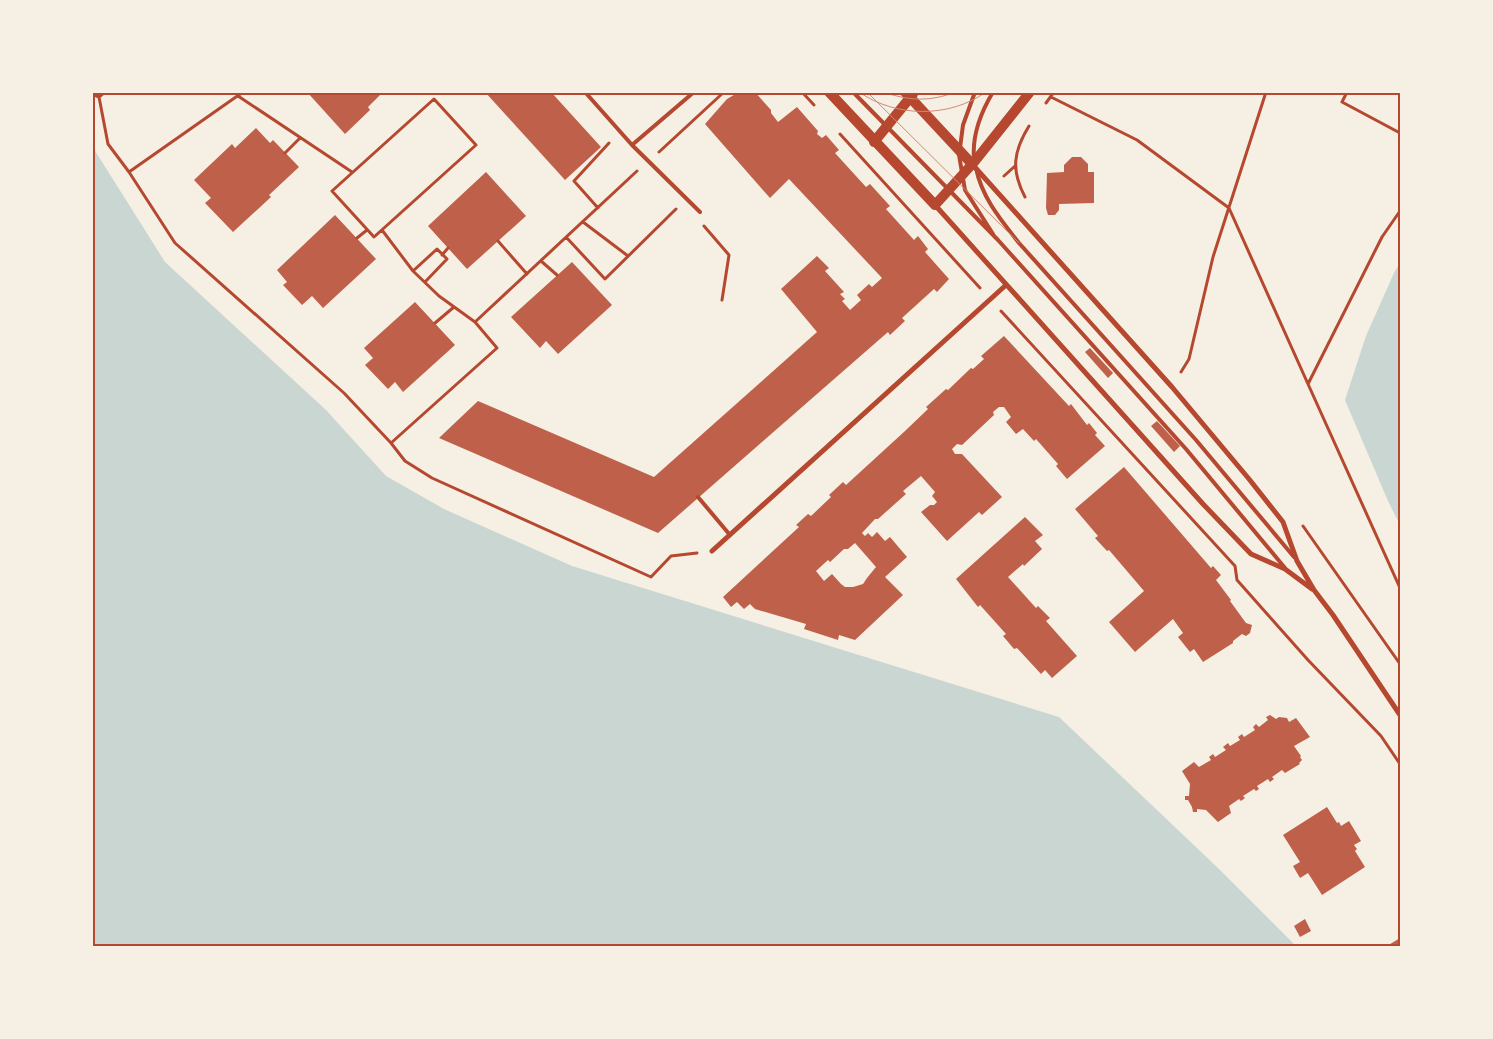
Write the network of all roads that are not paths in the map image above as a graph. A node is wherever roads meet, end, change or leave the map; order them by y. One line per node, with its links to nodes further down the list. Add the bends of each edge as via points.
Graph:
1 (585, 92): 11 (lane)
2 (694, 92): 11 (lane)
3 (829, 92): 10 (main road)
4 (853, 92): 9 (lane)
5 (975, 92): 12 (lane, via 963,125)
6 (993, 92): 13 (lane, via 977,132)
7 (1030, 92): 13 (main road)
8 (910, 94): 9 (main road); 12 (main road)
9 (886, 127): 10 (main road); 15 (lane)
10 (874, 142): 16 (main road)
11 (632, 145): 17 (lane)
12 (960, 151): 13 (main road); 14 (lane)
13 (974, 165): 14 (main road); 23 (street, via 1172,387 1249,479 1283,522); 23 (lane, via 996,215 1196,440)
14 (962, 175): 15 (main road); 18 (lane, via 965,190)
15 (948, 190): 16 (main road); 18 (lane)
16 (935, 205): 19 (street)
17 (700, 212)
18 (998, 240): 24 (lane, via 1186,449)
19 (1006, 285): 21 (street); 24 (street, via 1202,504 1251,554)
20 (698, 497): 21 (lane)
21 (730, 534): 22 (street)
22 (712, 551)
23 (1298, 561): 25 (street)
24 (1285, 569): 25 (street)
25 (1314, 590): 26 (street)
26 (1400, 715)

